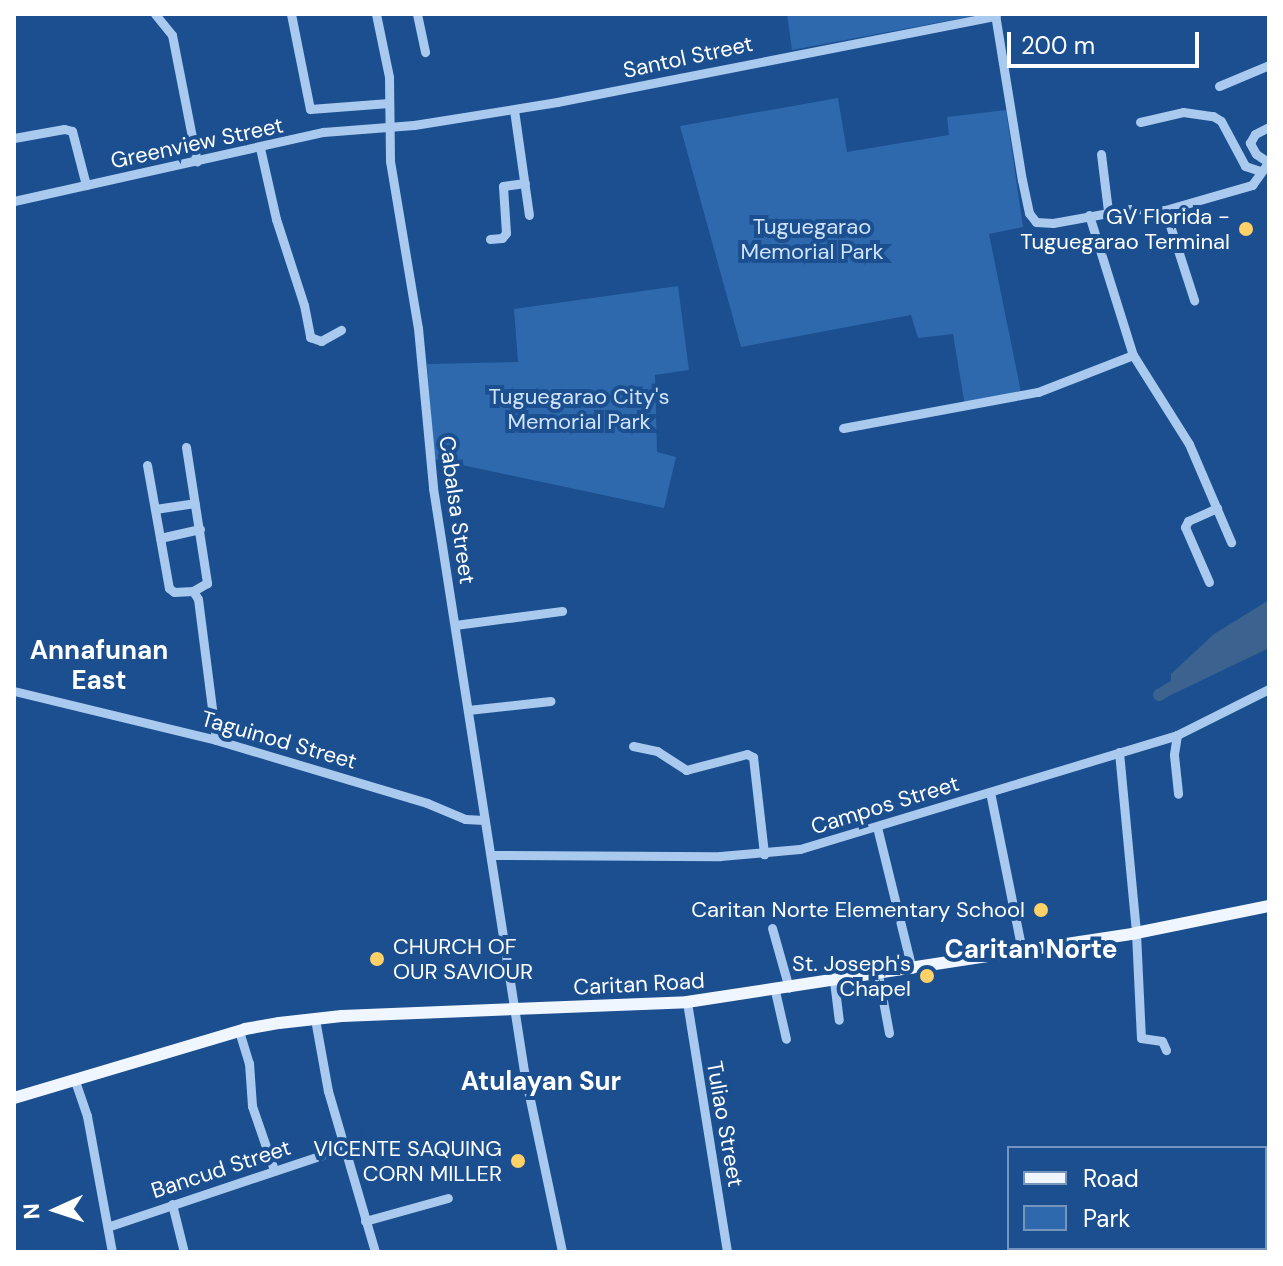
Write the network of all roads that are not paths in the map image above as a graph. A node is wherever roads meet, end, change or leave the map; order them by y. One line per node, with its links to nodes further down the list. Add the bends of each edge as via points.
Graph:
1 (155, 14): 19 (street, via 172,35)
2 (291, 14): 9 (street, via 310,109)
3 (376, 14): 9 (street, Cabalsa Street)
4 (417, 14): 6 (street)
5 (996, 15): 10 (street, Santol Street); 28 (street, via 1031,218 1053,223)
6 (425, 52)
7 (1269, 65): 8 (street)
8 (1219, 86)
9 (389, 103): 12 (street, Cabalsa Street)
10 (514, 110): 12 (street, Santol Street); 22 (street)
11 (1140, 122): 16 (street, via 1183,112 1205,113 1221,121)
12 (388, 127): 17 (street, Greenview Street, via 333,131); 45 (street, Cabalsa Street)
13 (1269, 127): 15 (street)
14 (14, 138): 23 (street, via 72,131)
15 (1250, 143): 16 (street); 20 (street)
16 (1233, 144): 21 (street, via 1245,166)
17 (260, 148): 19 (street, Greenview Street); 31 (street, via 310,337 321,341)
18 (1101, 154): 26 (street)
19 (197, 162): 23 (street, Greenview Street)
20 (1269, 162): 21 (street)
21 (1260, 171): 25 (street, via 1252,185)
22 (525, 183): 27 (street); 29 (street, via 503,186 506,233)
23 (86, 185): 24 (street, Greenview Street)
24 (14, 201)
25 (1165, 210): 26 (street); 30 (street)
26 (1108, 211): 28 (street)
27 (529, 215)
28 (1089, 215): 32 (street)
29 (490, 239)
30 (1194, 300)
31 (341, 330)
32 (1133, 355): 33 (street, via 1038,392); 37 (street, via 1181,428)
33 (843, 428)
34 (186, 447): 36 (street)
35 (147, 465): 38 (street)
36 (195, 503): 38 (street); 39 (street)
37 (1217, 508): 41 (street); 42 (street, via 1185,527)
38 (155, 509): 40 (street)
39 (200, 529): 40 (street); 43 (street, via 207,584)
40 (160, 538): 43 (street, via 170,590)
41 (1231, 542)
42 (1209, 582)
43 (193, 591): 51 (street)
44 (562, 611): 45 (street)
45 (455, 625): 49 (street, Cabalsa Street)
46 (1269, 689): 50 (street, Campos Street)
47 (14, 691): 51 (street, Taguinod Street)
48 (551, 701): 49 (street)
49 (468, 710): 56 (street, Cabalsa Street)
50 (1177, 735): 53 (street, Campos Street); 55 (street)
51 (216, 740): 56 (street, Taguinod Street, via 465,819)
52 (633, 746): 58 (street, via 657,751 686,770 747,754 753,757)
53 (1119, 752): 54 (street, Campos Street); 62 (street)
54 (990, 792): 57 (street, Campos Street); 63 (street)
55 (1178, 794)
56 (484, 820): 59 (street, Cabalsa Street)
57 (877, 827): 58 (street, Campos Street); 64 (street)
58 (764, 854): 59 (street, Campos Street)
59 (493, 855): 70 (street, Cabalsa Street)
60 (1269, 906): 62 (main road, Caritan Road)
61 (772, 928): 67 (street)
62 (1136, 933): 63 (main road, Caritan Road); 76 (street, via 1141,1038 1162,1041)
63 (1022, 951): 64 (main road, Caritan Road)
64 (912, 969): 65 (main road, Caritan Road)
65 (878, 974): 66 (main road, Caritan Road); 74 (street)
66 (834, 981): 67 (main road, Caritan Road); 72 (street)
67 (789, 988): 68 (main road, Caritan Road)
68 (775, 991): 69 (main road, Caritan Road); 75 (street)
69 (687, 1002): 70 (main road, Caritan Road); 89 (street, Tuliao Street)
70 (517, 1010): 71 (main road, Caritan Road); 88 (street, Cabalsa Street, via 525,1080)
71 (315, 1019): 73 (main road, Caritan Road); 79 (street)
72 (839, 1020)
73 (239, 1031): 77 (main road, Caritan Road); 80 (street, via 249,1063 252,1106)
74 (889, 1033)
75 (786, 1039)
76 (1166, 1050)
77 (75, 1081): 78 (main road, Caritan Road); 84 (street)
78 (14, 1098)
79 (343, 1148): 80 (street, Bancud Street); 83 (street)
80 (274, 1170): 82 (street, Bancud Street)
81 (448, 1198): 83 (street)
82 (172, 1204): 84 (street, Bancud Street); 86 (street)
83 (365, 1221): 87 (street)
84 (110, 1226): 85 (street)
85 (112, 1252)
86 (184, 1252)
87 (375, 1252)
88 (562, 1252)
89 (727, 1252)

